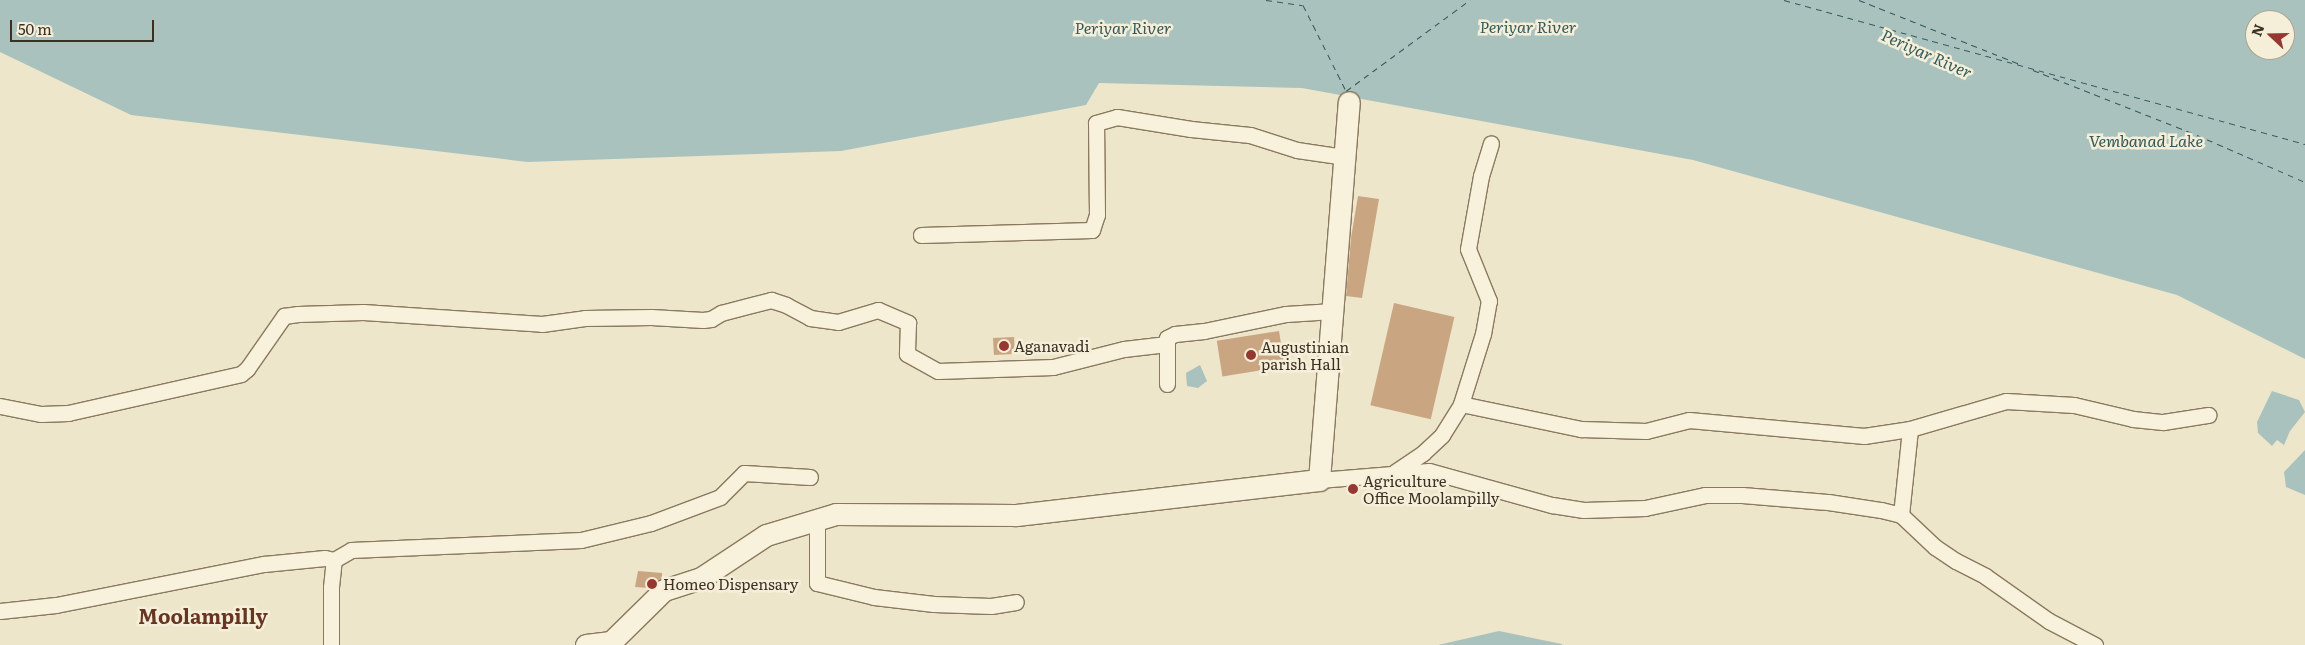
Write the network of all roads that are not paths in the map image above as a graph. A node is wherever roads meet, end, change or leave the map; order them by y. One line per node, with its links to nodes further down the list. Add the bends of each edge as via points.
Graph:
1 (1349, 102): 3 (street)
2 (1491, 143): 8 (street, via 1481,176 1468,249 1489,301 1484,334)
3 (1345, 157): 4 (street, via 1297,150 1250,135 1117,117 1096,123 1097,215 1092,230); 5 (street)
4 (921, 236)
5 (1333, 311): 6 (street, via 1286,314 1175,334 1167,338); 14 (street)
6 (1167, 344): 7 (street); 9 (street, via 1124,349 1053,368 938,371 907,354 908,323 878,310 838,322 810,318 771,300 703,320 585,318 542,324 363,312 298,314 284,316 248,369 240,374 68,413 41,414)
7 (1167, 384)
8 (1461, 404): 11 (street, via 1581,430 1646,431 1688,420 1864,436); 12 (street, via 1442,435 1423,453)
9 (0, 406)
10 (2208, 415): 11 (street, via 2163,422 2133,420 2074,405 2006,401)
11 (1910, 429): 15 (street)
12 (1393, 473): 14 (street); 15 (street, via 1429,471 1552,505 1584,510 1645,508 1705,494 1828,502)
13 (810, 477): 17 (street, via 744,473 720,497 651,523 581,540 351,550)
14 (1319, 480): 16 (street, via 1016,514 836,514)
15 (1901, 516): 22 (street, via 1956,561 1984,576 2049,621)
16 (817, 520): 18 (street, via 817,583 874,597 934,604 991,606); 21 (street, via 766,535 701,578 664,590 611,642)
17 (334, 560): 19 (street, via 325,558 264,564 56,605); 20 (street)
18 (1016, 602)
19 (0, 611)
20 (331, 645)
21 (586, 645)
22 (2095, 645)

